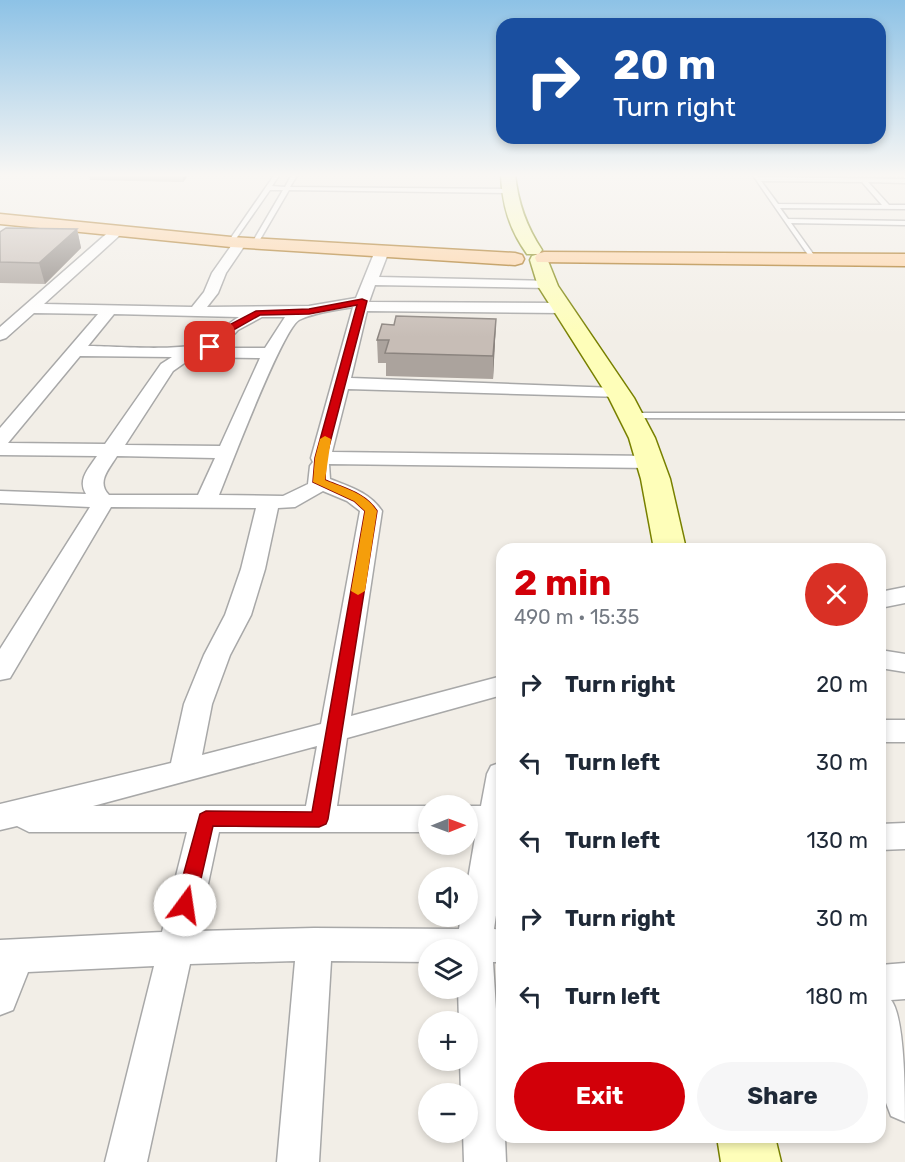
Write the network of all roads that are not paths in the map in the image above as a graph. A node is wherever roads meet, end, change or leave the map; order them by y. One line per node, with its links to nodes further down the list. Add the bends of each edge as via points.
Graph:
1 (82, 228): 6 (main road)
2 (248, 228): 7 (lane)
3 (253, 228): 7 (lane)
4 (522, 228): 9 (main road)
5 (792, 228): 10 (lane)
6 (116, 232): 7 (main road); 14 (street)
7 (242, 242): 8 (main road); 17 (street)
8 (382, 252): 9 (main road); 12 (street)
9 (531, 258): 10 (main road); 12 (street); 15 (main road)
10 (813, 258): 11 (main road)
11 (905, 260)
12 (370, 281): 13 (street)
13 (362, 304): 15 (street); 18 (street); 24 (street)
14 (31, 308): 16 (street); 20 (street)
15 (563, 308): 25 (main road)
16 (110, 310): 17 (street); 21 (street)
17 (197, 310): 19 (street)
18 (309, 311): 19 (street); 23 (street, via 292,318)
19 (259, 313): 22 (street, via 232,327 215,344)
20 (0, 335)
21 (74, 351): 22 (street); 28 (street)
22 (188, 353): 23 (street); 30 (street, via 167,368)
23 (270, 353): 31 (street)
24 (341, 383): 25 (street); 33 (street)
25 (616, 393): 26 (main road)
26 (630, 416): 27 (lane); 32 (main road)
27 (905, 416)
28 (0, 440)
29 (0, 449): 30 (street)
30 (111, 450): 31 (street); 35 (street, via 91,482 94,493)
31 (226, 452): 36 (street)
32 (651, 462): 33 (street); 38 (main road)
33 (320, 470): 37 (street, via 315,488 305,495); 45 (street, via 371,511)
34 (0, 497): 35 (street)
35 (104, 501): 36 (street); 43 (street)
36 (206, 501): 37 (street)
37 (268, 504): 48 (street, via 238,615 198,704)
38 (669, 543)
39 (905, 595): 40 (street)
40 (886, 599)
41 (886, 659): 42 (street)
42 (905, 663)
43 (0, 670)
44 (496, 688): 45 (street)
45 (335, 730): 48 (street); 52 (street)
46 (886, 731): 47 (street)
47 (905, 731)
48 (184, 771): 50 (street)
49 (496, 788): 54 (street)
50 (0, 818): 51 (street)
51 (206, 819): 52 (street); 59 (street)
52 (319, 819): 53 (street)
53 (418, 819)
54 (482, 819): 58 (street)
55 (905, 836): 56 (street)
56 (886, 837)
57 (314, 944): 58 (street); 59 (street); 68 (street)
58 (488, 946): 69 (street)
59 (174, 948): 60 (street); 67 (street)
60 (8, 957): 63 (street)
61 (905, 981): 62 (street)
62 (886, 983)
63 (0, 997)
64 (886, 1035): 65 (street)
65 (905, 1102)
66 (747, 1143): 70 (main road)
67 (126, 1162)
68 (298, 1162)
69 (485, 1162)
70 (751, 1162)

